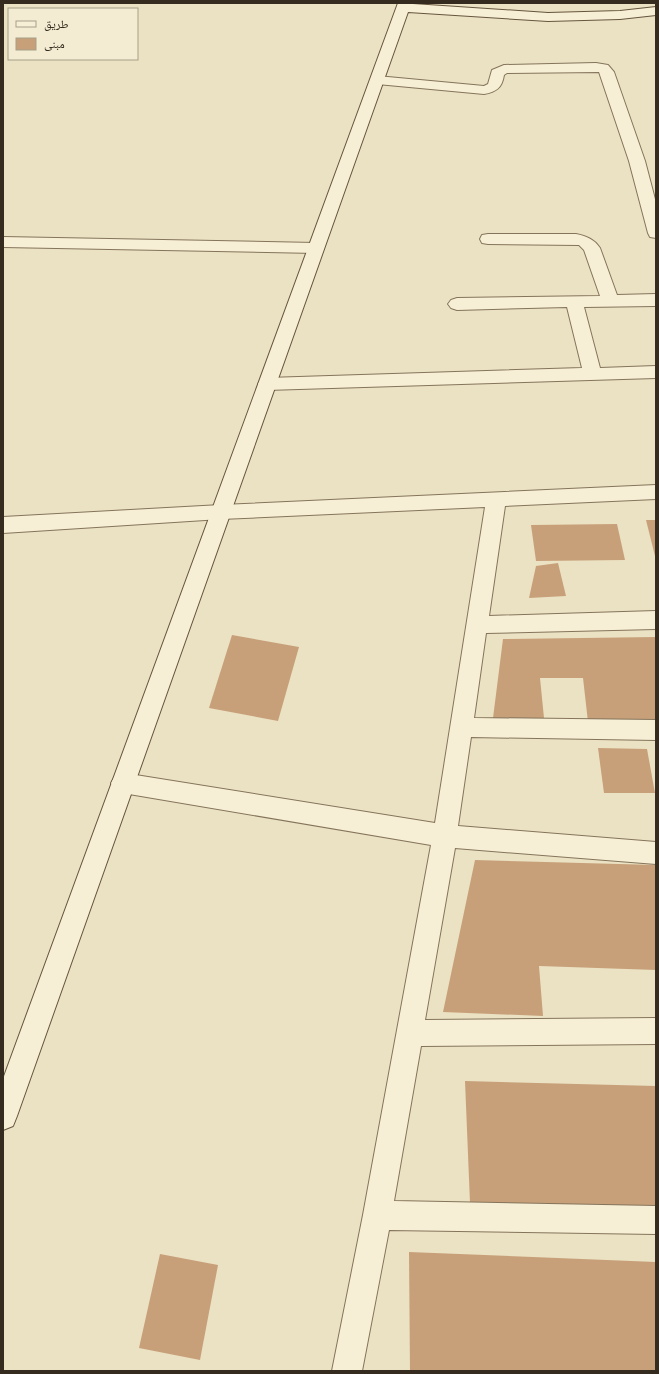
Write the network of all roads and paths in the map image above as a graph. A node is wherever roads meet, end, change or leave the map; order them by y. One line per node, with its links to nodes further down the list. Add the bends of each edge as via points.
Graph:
1 (404, 6): 2 (street, via 548,17); 3 (street)
2 (656, 12)
3 (377, 80): 4 (street, via 484,90 493,88 497,73 504,70 600,67 607,72 643,161); 7 (street)
4 (656, 233)
5 (488, 239): 8 (street, via 569,239 587,242 592,248)
6 (3, 242): 7 (street)
7 (316, 248): 14 (street)
8 (610, 300): 9 (street); 10 (street)
9 (656, 300)
10 (574, 301): 11 (street); 12 (street)
11 (457, 304)
12 (592, 372): 13 (street); 14 (street)
13 (656, 372)
14 (267, 384): 17 (street)
15 (656, 492): 16 (street)
16 (496, 499): 17 (street); 20 (street)
17 (221, 512): 18 (street); 23 (street)
18 (3, 525)
19 (656, 620): 20 (street)
20 (477, 625): 21 (street)
21 (462, 726): 22 (street); 24 (street)
22 (656, 730)
23 (123, 783): 24 (street); 28 (street)
24 (445, 836): 25 (street); 27 (street)
25 (656, 853)
26 (656, 1031): 27 (street)
27 (410, 1032): 29 (street)
28 (3, 1116)
29 (377, 1215): 30 (street); 31 (street)
30 (656, 1220)
31 (347, 1371)

